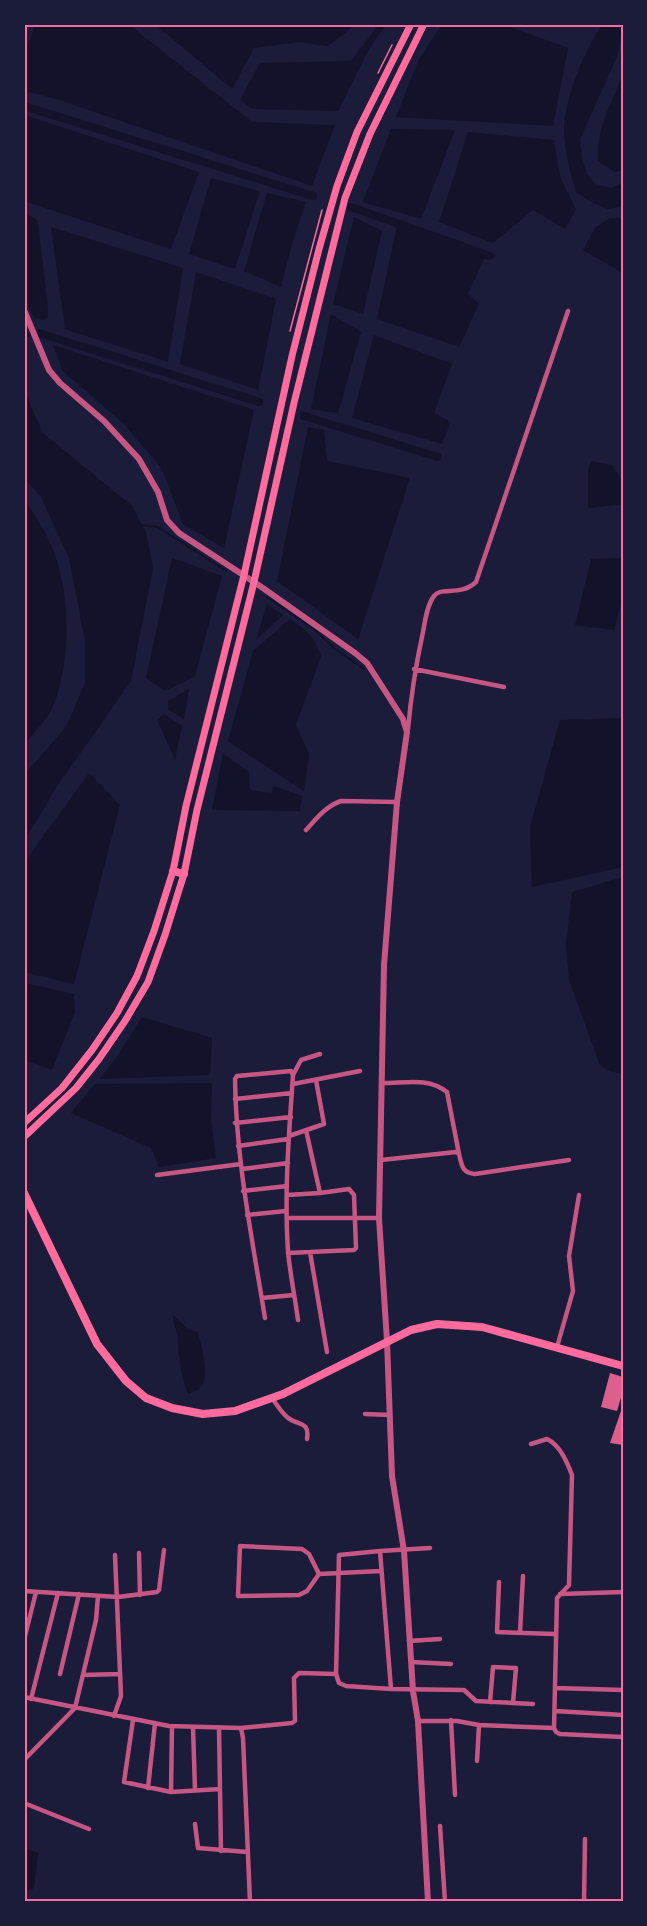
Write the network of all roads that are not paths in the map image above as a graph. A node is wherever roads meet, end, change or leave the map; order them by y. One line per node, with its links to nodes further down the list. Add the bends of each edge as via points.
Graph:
1 (411, 24): 5 (main road, via 357,132 337,186 292,356)
2 (424, 24): 6 (main road, via 370,134 345,198)
3 (24, 310): 5 (street, via 49,370 139,459 158,492 167,520 179,533)
4 (568, 311): 7 (street, via 476,582 462,591 434,595)
5 (244, 575): 6 (street); 12 (main road)
6 (254, 582): 9 (street, via 367,663 403,719); 13 (main road)
7 (414, 669): 8 (street); 9 (street)
8 (504, 687)
9 (407, 732): 10 (street)
10 (398, 802): 11 (street, via 341,801 318,816); 18 (street, via 384,965)
11 (306, 830)
12 (173, 871): 13 (main road); 23 (main road, via 137,976 117,1012 62,1088)
13 (184, 874): 26 (main road, via 147,982 125,1021 76,1088)
14 (320, 1054): 16 (street, via 302,1060)
15 (360, 1071): 17 (street)
16 (293, 1075): 19 (street); 21 (street, via 291,1071 237,1076)
17 (316, 1080): 19 (street); 25 (street, via 325,1122)
18 (383, 1083): 29 (street, via 429,1082 447,1092); 30 (street)
19 (293, 1084): 20 (street)
20 (292, 1093): 21 (street); 22 (street)
21 (235, 1099): 24 (street)
22 (291, 1117): 24 (street); 27 (street)
23 (24, 1123)
24 (235, 1123): 28 (street)
25 (306, 1130): 27 (street); 38 (street)
26 (24, 1137)
27 (288, 1137): 28 (street); 32 (street)
28 (238, 1146): 33 (street)
29 (459, 1154): 30 (street); 31 (street, via 462,1168 476,1174)
30 (381, 1160): 44 (street)
31 (569, 1160)
32 (288, 1163): 33 (street); 35 (street)
33 (241, 1166): 34 (street); 36 (street)
34 (157, 1175)
35 (287, 1186): 36 (street); 39 (street)
36 (243, 1191): 42 (street)
37 (24, 1193): 56 (main road, via 97,1344 126,1382 146,1398 203,1414 235,1411)
38 (320, 1194): 39 (street); 45 (street, via 352,1191)
39 (287, 1195): 41 (street)
40 (579, 1195): 53 (street, via 569,1256 573,1291)
41 (286, 1211): 42 (street); 43 (street)
42 (247, 1215): 49 (street)
43 (287, 1218): 45 (street); 47 (street)
44 (379, 1218): 45 (street); 52 (street)
45 (355, 1219): 46 (street, via 356,1249)
46 (310, 1252): 47 (street); 54 (street)
47 (288, 1253): 48 (street)
48 (294, 1295): 49 (street); 51 (street)
49 (262, 1298): 50 (street)
50 (265, 1317)
51 (298, 1320)
52 (387, 1341): 53 (main road, via 437,1324 482,1327); 56 (main road); 58 (street)
53 (557, 1347): 55 (main road)
54 (327, 1352)
55 (623, 1366)
56 (272, 1398): 59 (street, via 288,1419 304,1426)
57 (365, 1414): 58 (street)
58 (390, 1415): 64 (street, via 392,1476)
59 (307, 1439)
60 (531, 1444): 78 (street, via 547,1439 554,1442 572,1475 569,1581 568,1588)
61 (430, 1548): 64 (street)
62 (164, 1550): 77 (street, via 159,1590)
63 (380, 1551): 64 (street); 67 (street); 69 (street, via 339,1555)
64 (404, 1551): 85 (street)
65 (139, 1553): 77 (street)
66 (115, 1555): 80 (street)
67 (381, 1570): 69 (street); 93 (street)
68 (319, 1574): 68 (street, via 302,1549 240,1546 238,1596 299,1595 307,1591); 69 (street)
69 (338, 1574): 90 (street)
70 (523, 1576): 81 (street)
71 (499, 1582): 81 (street, via 497,1632)
72 (24, 1591): 73 (street)
73 (36, 1592): 75 (street); 84 (street)
74 (623, 1592): 78 (street)
75 (58, 1593): 76 (street); 97 (street)
76 (79, 1594): 79 (street); 88 (street)
77 (140, 1594): 80 (street)
78 (559, 1594): 82 (street)
79 (98, 1596): 80 (street); 91 (street)
80 (118, 1597): 89 (street)
81 (520, 1632): 82 (street)
82 (555, 1634): 92 (street)
83 (440, 1639): 85 (street)
84 (24, 1640)
85 (410, 1641): 86 (street)
86 (411, 1662): 87 (street); 95 (street)
87 (451, 1664)
88 (60, 1674)
89 (120, 1674): 91 (street); 104 (street, via 121,1696)
90 (336, 1674): 93 (street, via 339,1683 346,1686); 113 (street, via 296,1675 292,1723)
91 (83, 1675): 101 (street)
92 (555, 1688): 94 (street); 102 (street)
93 (391, 1689): 95 (street)
94 (623, 1690)
95 (413, 1691): 98 (street, via 464,1690 476,1701); 106 (street)
96 (24, 1697): 97 (street)
97 (31, 1699): 101 (street)
98 (490, 1702): 99 (street); 99 (street, via 493,1667 516,1668)
99 (513, 1703): 100 (street)
100 (533, 1704)
101 (75, 1708): 104 (street); 116 (street)
102 (555, 1712): 103 (street); 114 (street)
103 (623, 1715)
104 (114, 1716): 105 (street)
105 (133, 1720): 108 (street); 118 (street, via 123,1781)
106 (418, 1720): 107 (street); 131 (street)
107 (451, 1720): 109 (street); 122 (street)
108 (155, 1723): 110 (street); 118 (street)
109 (479, 1725): 114 (street); 117 (street)
110 (172, 1726): 111 (street); 121 (street)
111 (193, 1727): 112 (street); 120 (street)
112 (219, 1728): 113 (street); 119 (street)
113 (241, 1728): 129 (street)
114 (554, 1728): 115 (street, via 560,1734)
115 (623, 1737)
116 (24, 1760)
117 (477, 1761)
118 (147, 1788): 121 (street)
119 (220, 1789): 120 (street); 128 (street)
120 (195, 1790): 121 (street)
121 (171, 1792)
122 (455, 1795)
123 (24, 1803): 126 (street)
124 (195, 1824): 128 (street, via 198,1848)
125 (440, 1826): 132 (street)
126 (89, 1829)
127 (585, 1839): 133 (street)
128 (221, 1851): 129 (street)
129 (247, 1852): 130 (street)
130 (249, 1902)
131 (428, 1902)
132 (445, 1902)
133 (584, 1902)

